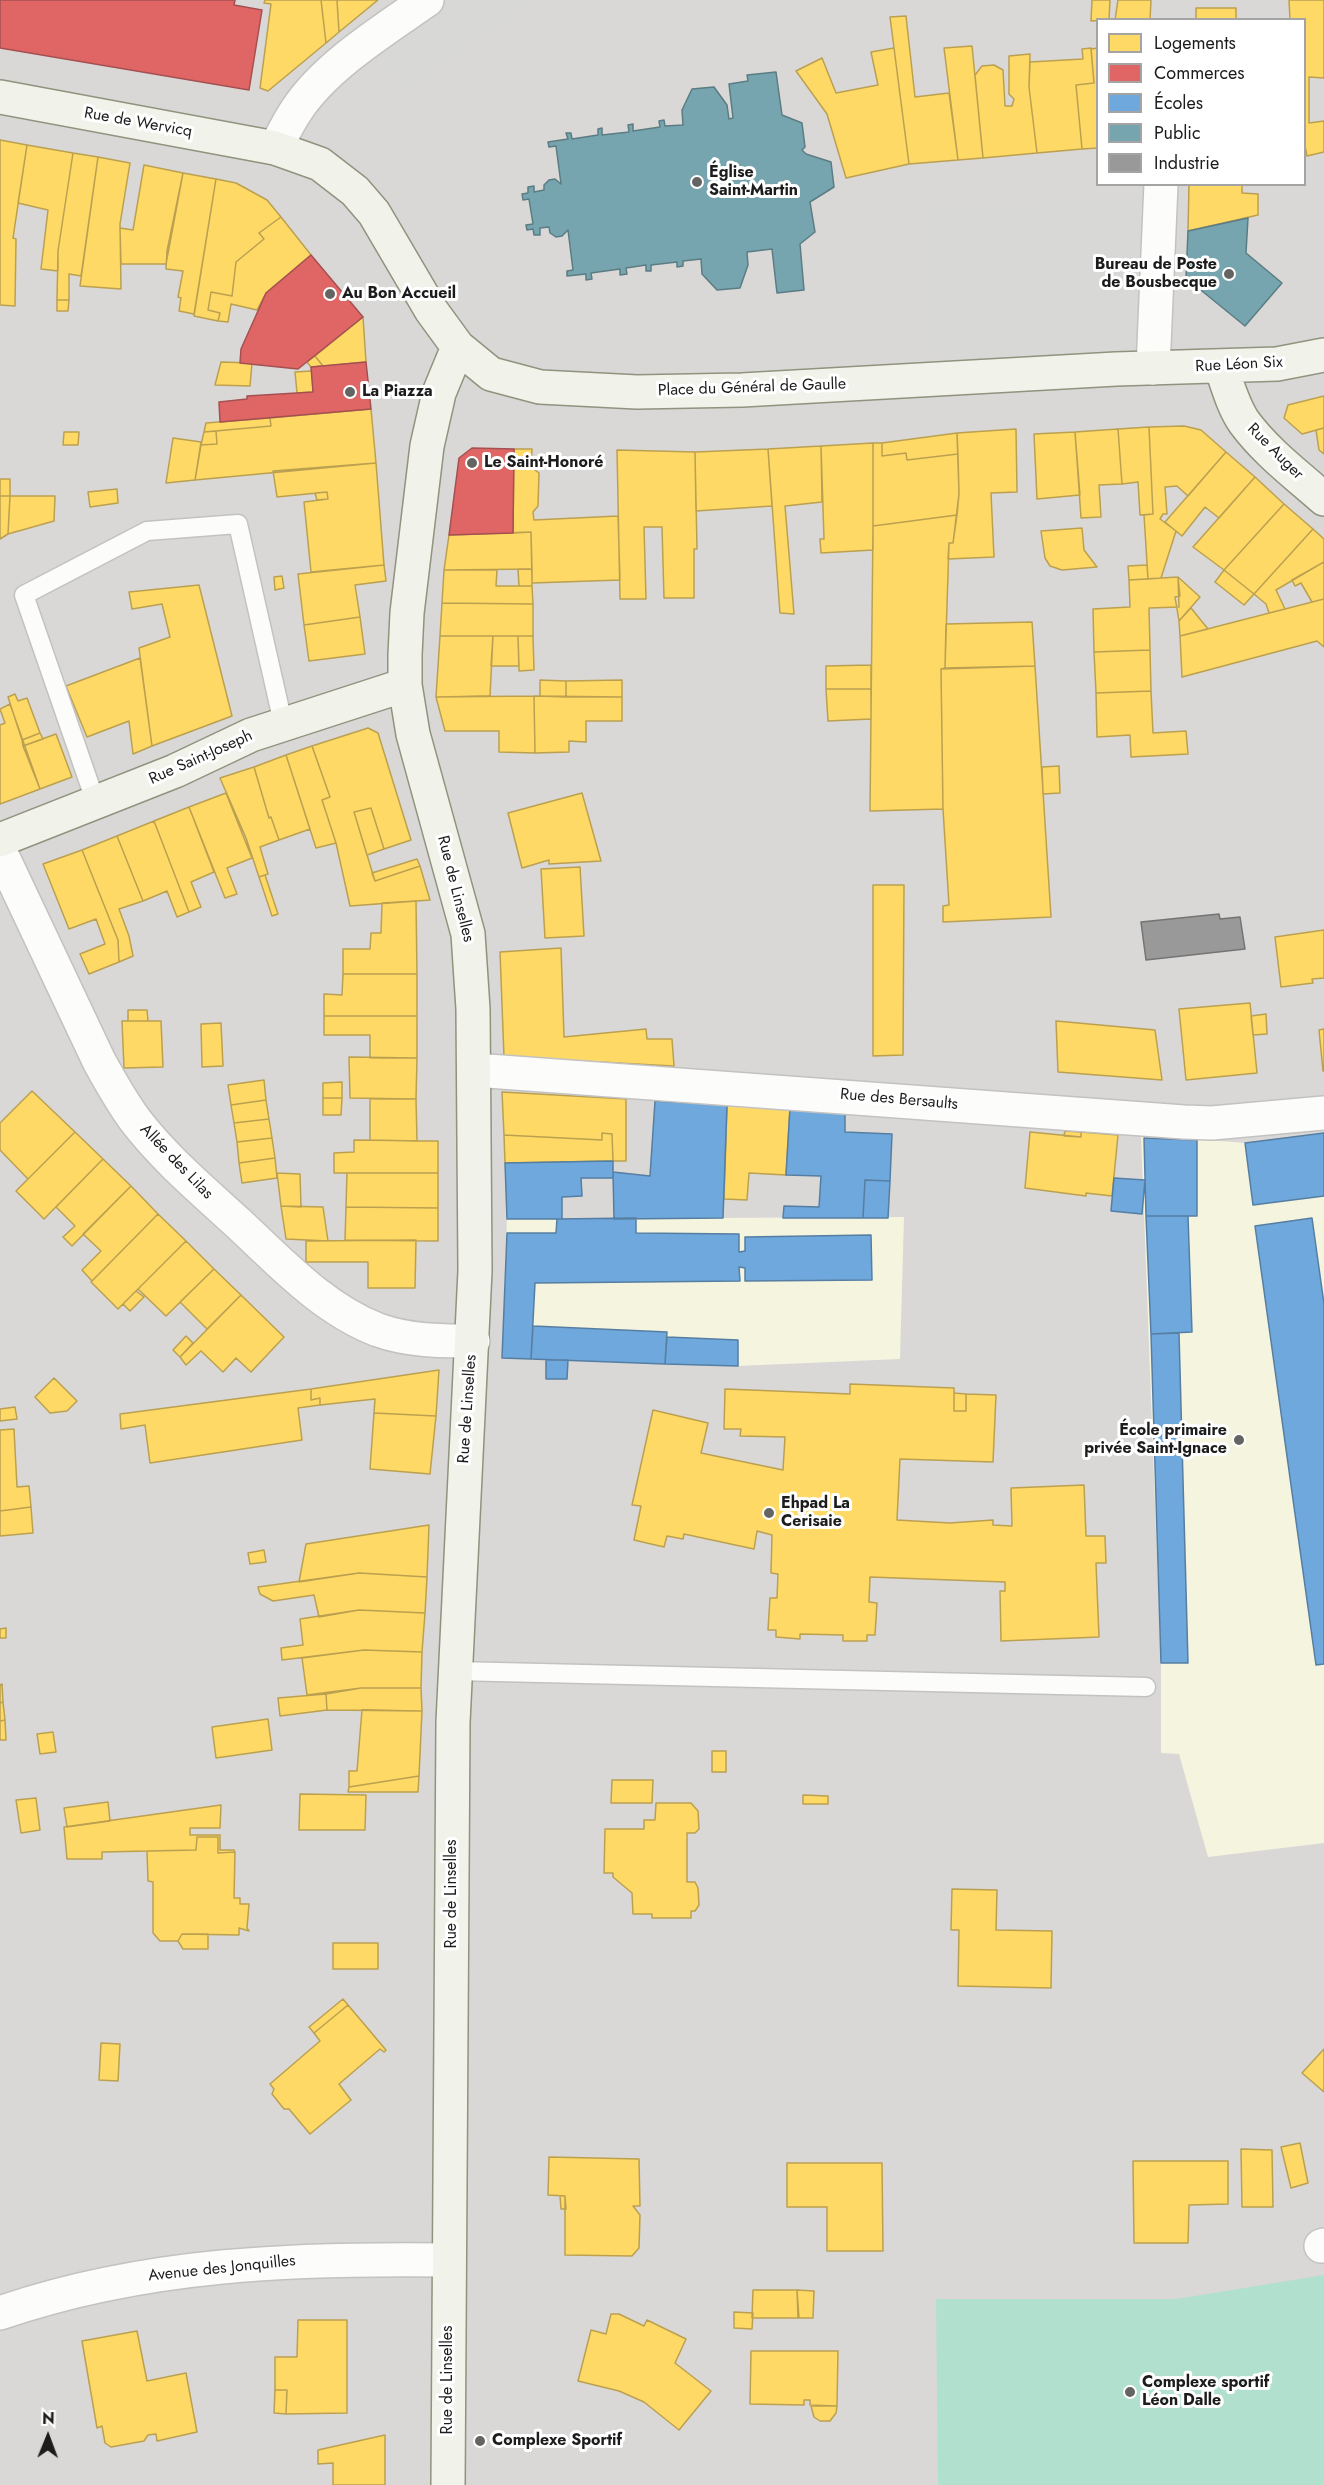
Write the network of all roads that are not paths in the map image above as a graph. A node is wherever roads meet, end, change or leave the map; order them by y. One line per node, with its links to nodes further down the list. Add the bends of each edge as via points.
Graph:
1 (427, 0): 3 (street, via 361,48 312,91)
2 (0, 97): 3 (street, Rue de Wervicq)
3 (275, 148): 5 (street, Place du Général de Gaulle, via 320,164 355,191 374,213 431,310)
4 (1161, 186): 8 (street)
5 (458, 347): 8 (street, Place du Général de Gaulle, via 491,374 509,381 596,392 753,390); 10 (street, Rue de Linselles, via 439,393 427,446 407,613)
6 (1324, 356): 7 (street, Rue Léon Six)
7 (1221, 367): 8 (street, Rue Léon Six); 9 (street, Rue Auger, via 1244,422)
8 (1153, 368)
9 (1324, 499)
10 (405, 684): 11 (street, Rue Saint-Joseph); 15 (street, Rue de Linselles, via 413,734 468,934)
11 (283, 723): 12 (street, Rue Saint-Joseph); 12 (lane, via 238,524 147,531 24,594)
12 (96, 803): 13 (street, Rue Saint-Joseph)
13 (0, 840)
14 (0, 851): 17 (street, Allée des Lilas, via 113,1086 135,1120 185,1175 301,1281 350,1315 377,1329 408,1338)
15 (474, 1070): 16 (street, Rue des Bersaults, via 1184,1122); 17 (street, Rue de Linselles)
16 (1324, 1113)
17 (473, 1341): 18 (street, Rue de Linselles)
18 (454, 1671): 19 (lane); 20 (street, Rue de Linselles)
19 (1146, 1687)
20 (449, 2260): 21 (street, Avenue des Jonquilles, via 292,2261 210,2268 78,2290); 22 (street, Rue de Linselles)
21 (0, 2313)
22 (448, 2485)

